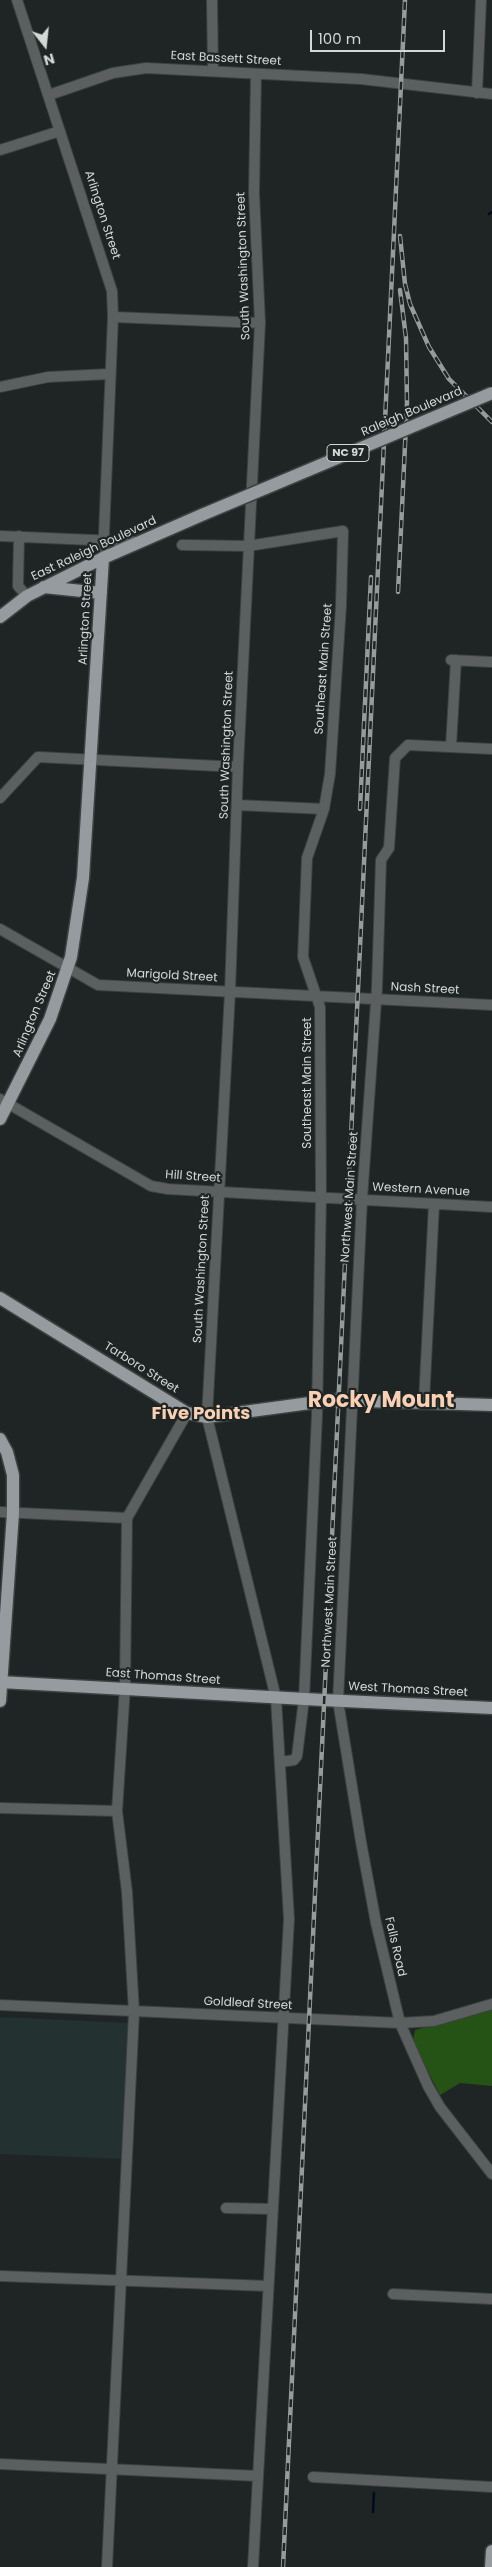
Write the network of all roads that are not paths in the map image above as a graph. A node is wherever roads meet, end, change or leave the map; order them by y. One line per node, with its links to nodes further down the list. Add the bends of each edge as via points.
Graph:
1 (17, 0): 8 (street, Arlington Street)
2 (212, 0): 4 (street)
3 (481, 0): 6 (street)
4 (213, 70): 5 (street, East Bassett Street); 8 (street, East Bassett Street, via 126,70)
5 (256, 74): 6 (street, East Bassett Street, via 361,79); 12 (street, South Washington Street, via 254,193)
6 (477, 93): 7 (street, East Bassett Street)
7 (492, 94)
8 (49, 95): 9 (street, Arlington Street)
9 (60, 131): 10 (street); 11 (street, Arlington Street, via 112,291)
10 (0, 150)
11 (113, 317): 12 (street); 13 (street, Arlington Street)
12 (260, 323): 22 (street, South Washington Street)
13 (110, 374): 14 (street, via 48,377); 19 (street, Arlington Street)
14 (0, 387)
15 (492, 392): 16 (main road, Raleigh Boulevard / NC 97, bridge)
16 (204, 514): 20 (main road, East Raleigh Boulevard / NC 97)
17 (0, 536): 18 (street)
18 (19, 536): 19 (street); 26 (street, via 18,586)
19 (104, 541): 20 (street); 23 (street, Arlington Street)
20 (140, 542): 23 (main road, East Raleigh Boulevard / NC 97)
21 (182, 545): 22 (street)
22 (248, 546): 32 (street, South Washington Street); 35 (street, Southeast Main Street, via 343,531 330,774)
23 (103, 558): 24 (main road, East Raleigh Boulevard); 25 (main road, Arlington Street)
24 (44, 587): 25 (main road); 26 (main road, East Raleigh Boulevard)
25 (101, 593): 31 (main road, Arlington Street)
26 (26, 596): 27 (main road, East Raleigh Boulevard)
27 (0, 617)
28 (492, 662): 29 (street, via 453,660)
29 (451, 746): 30 (street, Northwest Main Street); 41 (street, Northwest Main Street, via 408,745 395,758 390,848 381,860)
30 (492, 749)
31 (90, 760): 32 (street); 33 (street, via 38,757); 37 (main road, Arlington Street, via 83,878)
32 (238, 767): 34 (street, South Washington Street)
33 (0, 798)
34 (237, 805): 35 (street); 38 (street, South Washington Street)
35 (324, 809): 39 (street, Southeast Main Street, via 307,858 303,957)
36 (0, 929): 37 (street, Marigold Street)
37 (68, 969): 38 (street, Marigold Street, via 98,985); 43 (main road, Arlington Street, via 50,1019)
38 (230, 992): 39 (street, Marigold Street); 45 (street, South Washington Street)
39 (314, 994): 40 (street, Marigold Street); 46 (street, Southeast Main Street, via 320,1007)
40 (357, 998): 41 (street, Nash Street)
41 (376, 999): 42 (street, Nash Street); 48 (street, Northwest Main Street)
42 (492, 1005)
43 (4, 1101): 44 (main road, Arlington Street); 45 (street, Hill Street, via 151,1186)
44 (0, 1119)
45 (218, 1191): 46 (street, Hill Street); 57 (street, South Washington Street)
46 (321, 1196): 47 (street, Hill Street); 53 (street, Southeast Main Street)
47 (348, 1198): 48 (street, Western Avenue)
48 (362, 1200): 49 (street, Western Avenue); 52 (street, Northwest Main Street)
49 (434, 1204): 50 (street, Western Avenue); 54 (street)
50 (492, 1207)
51 (0, 1298): 56 (main road, Tarboro Street)
52 (346, 1400): 53 (main road, Tarboro Street); 54 (main road, Tarboro Street); 67 (street, Northwest Main Street)
53 (317, 1401): 57 (main road, Tarboro Street); 64 (street, Southeast Main Street)
54 (424, 1402): 55 (main road, Tarboro Street)
55 (492, 1405)
56 (187, 1413): 57 (main road, Tarboro Street); 60 (street)
57 (207, 1416): 63 (street, South Washington Street)
58 (0, 1439): 59 (main road, via 7,1452 12,1475)
59 (6, 1513): 60 (street); 61 (main road)
60 (126, 1518): 62 (street)
61 (1, 1682): 62 (main road, East Thomas Street); 66 (main road)
62 (125, 1687): 63 (main road, East Thomas Street); 71 (street)
63 (276, 1698): 64 (main road, East Thomas Street); 69 (street, South Washington Street)
64 (304, 1699): 65 (main road, East Thomas Street); 69 (street, Southeast Main Street, via 297,1756 294,1760)
65 (324, 1700): 67 (main road, West Thomas Street)
66 (0, 1701)
67 (338, 1701): 68 (main road, West Thomas Street); 76 (street, Falls Road, via 360,1842)
68 (492, 1708)
69 (281, 1762): 75 (street, South Washington Street, via 289,1919)
70 (0, 1808): 71 (street)
71 (117, 1811): 74 (street, via 128,1892)
72 (492, 2004): 76 (street, Goldleaf Street, via 434,2021)
73 (0, 2005): 74 (street, Goldleaf Street)
74 (134, 2012): 75 (street, Goldleaf Street); 81 (street)
75 (284, 2017): 76 (street, Goldleaf Street); 79 (street, South Washington Street)
76 (400, 2023): 77 (street, Falls Road, via 440,2107)
77 (492, 2174)
78 (226, 2208): 79 (street)
79 (272, 2209): 82 (street, South Washington Street)
80 (0, 2276): 81 (street)
81 (121, 2281): 82 (street); 86 (street)
82 (268, 2286): 87 (street, South Washington Street)
83 (393, 2294): 84 (street)
84 (492, 2299)
85 (0, 2464): 86 (street)
86 (112, 2469): 87 (street); 91 (street)
87 (258, 2476): 92 (street, South Washington Street)
88 (313, 2477): 89 (street)
89 (492, 2487)
90 (492, 2551): 93 (main road)
91 (107, 2567)
92 (253, 2567)
93 (491, 2567)

